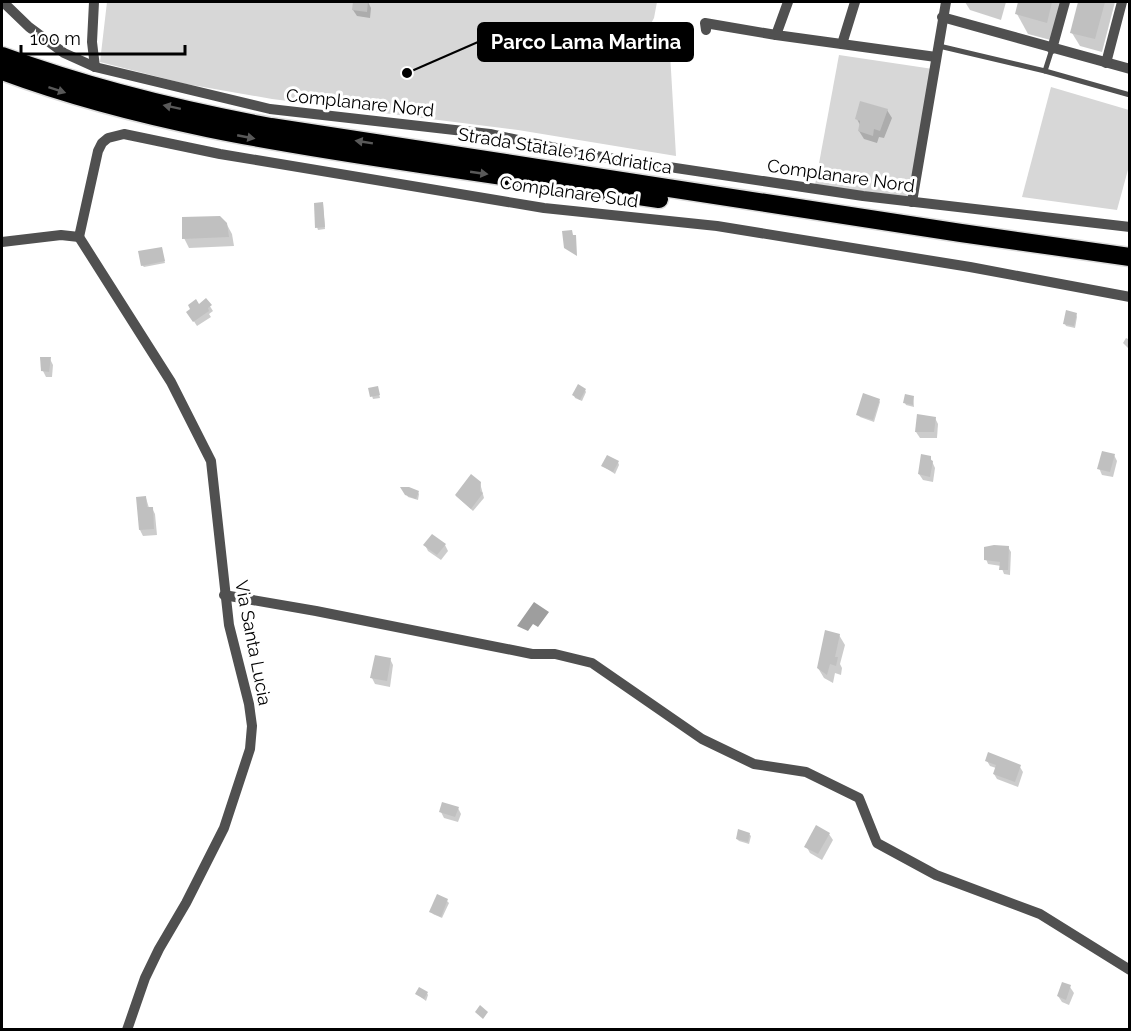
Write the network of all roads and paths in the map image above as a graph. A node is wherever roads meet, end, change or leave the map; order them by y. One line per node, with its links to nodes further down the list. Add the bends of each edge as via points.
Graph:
1 (3, 2): 19 (street, Complanare Nord, via 64,53)
2 (94, 2): 19 (street)
3 (788, 2): 10 (street)
4 (855, 2): 11 (street)
5 (946, 2): 8 (street)
6 (1065, 2): 13 (street)
7 (1122, 2): 17 (street)
8 (942, 17): 12 (street); 13 (street)
9 (706, 30): 10 (street, via 705,23)
10 (776, 35): 11 (street)
11 (842, 44): 16 (street)
12 (938, 45): 16 (street); 22 (lane)
13 (1052, 49): 17 (street); 22 (lane)
14 (2, 50): 18 (highway)
15 (2, 56): 18 (highway, Strada Statale 16 Adriatica)
16 (936, 57): 24 (street)
17 (1106, 63): 20 (street)
18 (31, 67): 28 (highway, Strada Statale 16 Adriatica, one-way to 18, via 271,127 162,105)
19 (95, 67): 24 (street, Complanare Nord, via 270,109 490,134 755,181)
20 (1130, 69)
21 (2, 71): 29 (highway, Strada Statale 16 Adriatica, one-way to 29, via 160,119 265,140)
22 (1045, 71): 23 (lane)
23 (1130, 95)
24 (912, 202): 25 (street, Complanare Nord)
25 (1129, 226)
26 (79, 237): 27 (street, via 61,235); 30 (street, Complanare Sud, via 98,151 108,138 124,134 220,154 544,208 717,226); 31 (street, Via Santa Lucia, via 171,382 211,461)
27 (2, 242)
28 (1130, 257)
29 (1130, 269)
30 (1130, 297)
31 (224, 595): 32 (street, via 592,663 702,739 754,764 806,772 859,798 877,843 936,875 1041,914); 33 (street, Via Santa Lucia, via 249,704 250,749 224,828 145,978)
32 (1130, 970)
33 (127, 1029)

